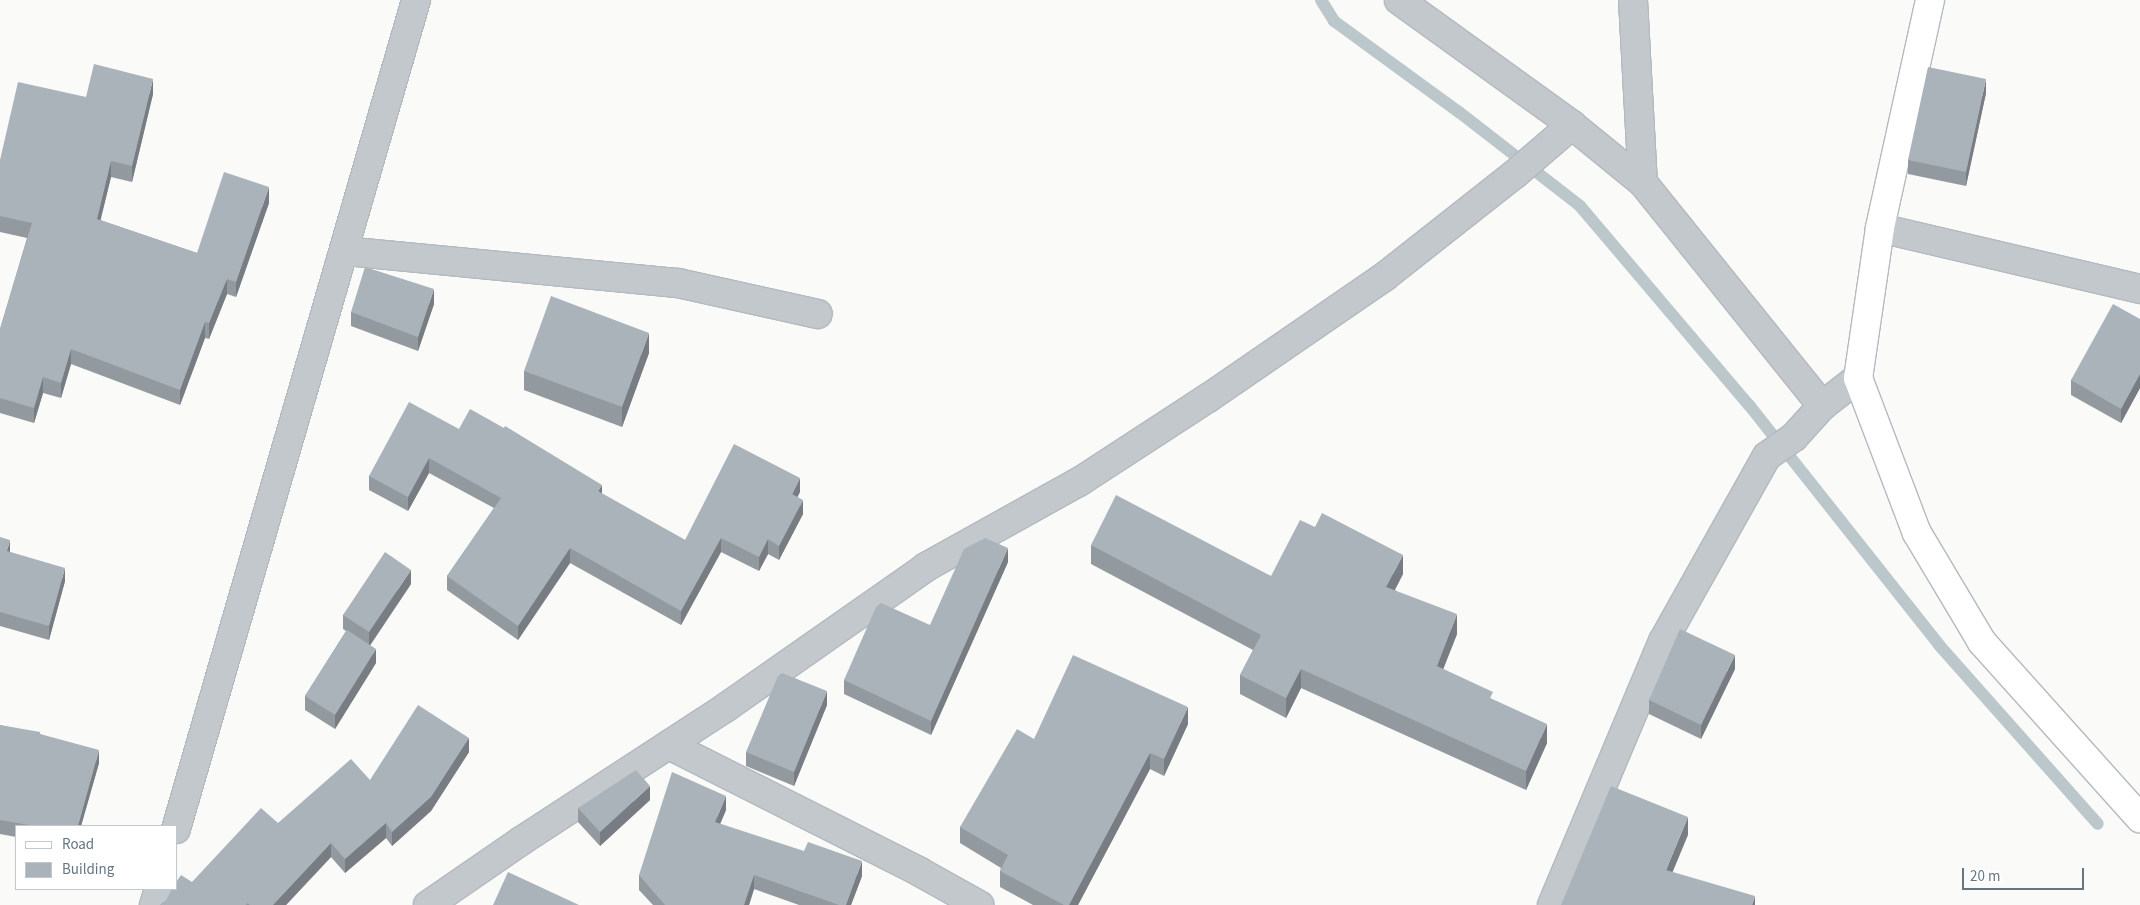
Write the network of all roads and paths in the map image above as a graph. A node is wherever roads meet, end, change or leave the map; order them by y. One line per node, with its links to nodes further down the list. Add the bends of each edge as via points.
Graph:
1 (416, 0): 8 (street)
2 (1399, 0): 5 (street)
3 (1633, 0): 6 (street)
4 (1930, 0): 7 (main road)
5 (1562, 133): 6 (street); 13 (street, via 1384,277 1216,393 1079,482 926,566)
6 (1643, 183): 12 (street)
7 (1880, 228): 9 (street); 11 (main road)
8 (344, 251): 10 (street, via 678,283); 15 (street)
9 (2140, 289)
10 (818, 314)
11 (1858, 378): 12 (street); 14 (main road, via 1917,533 1982,642)
12 (1822, 406): 20 (street, via 1794,437 1767,456 1663,640)
13 (669, 745): 18 (street); 19 (street)
14 (2140, 818)
15 (177, 825)
16 (159, 890): 17 (street)
17 (154, 905)
18 (428, 905)
19 (979, 905)
20 (1552, 905)

